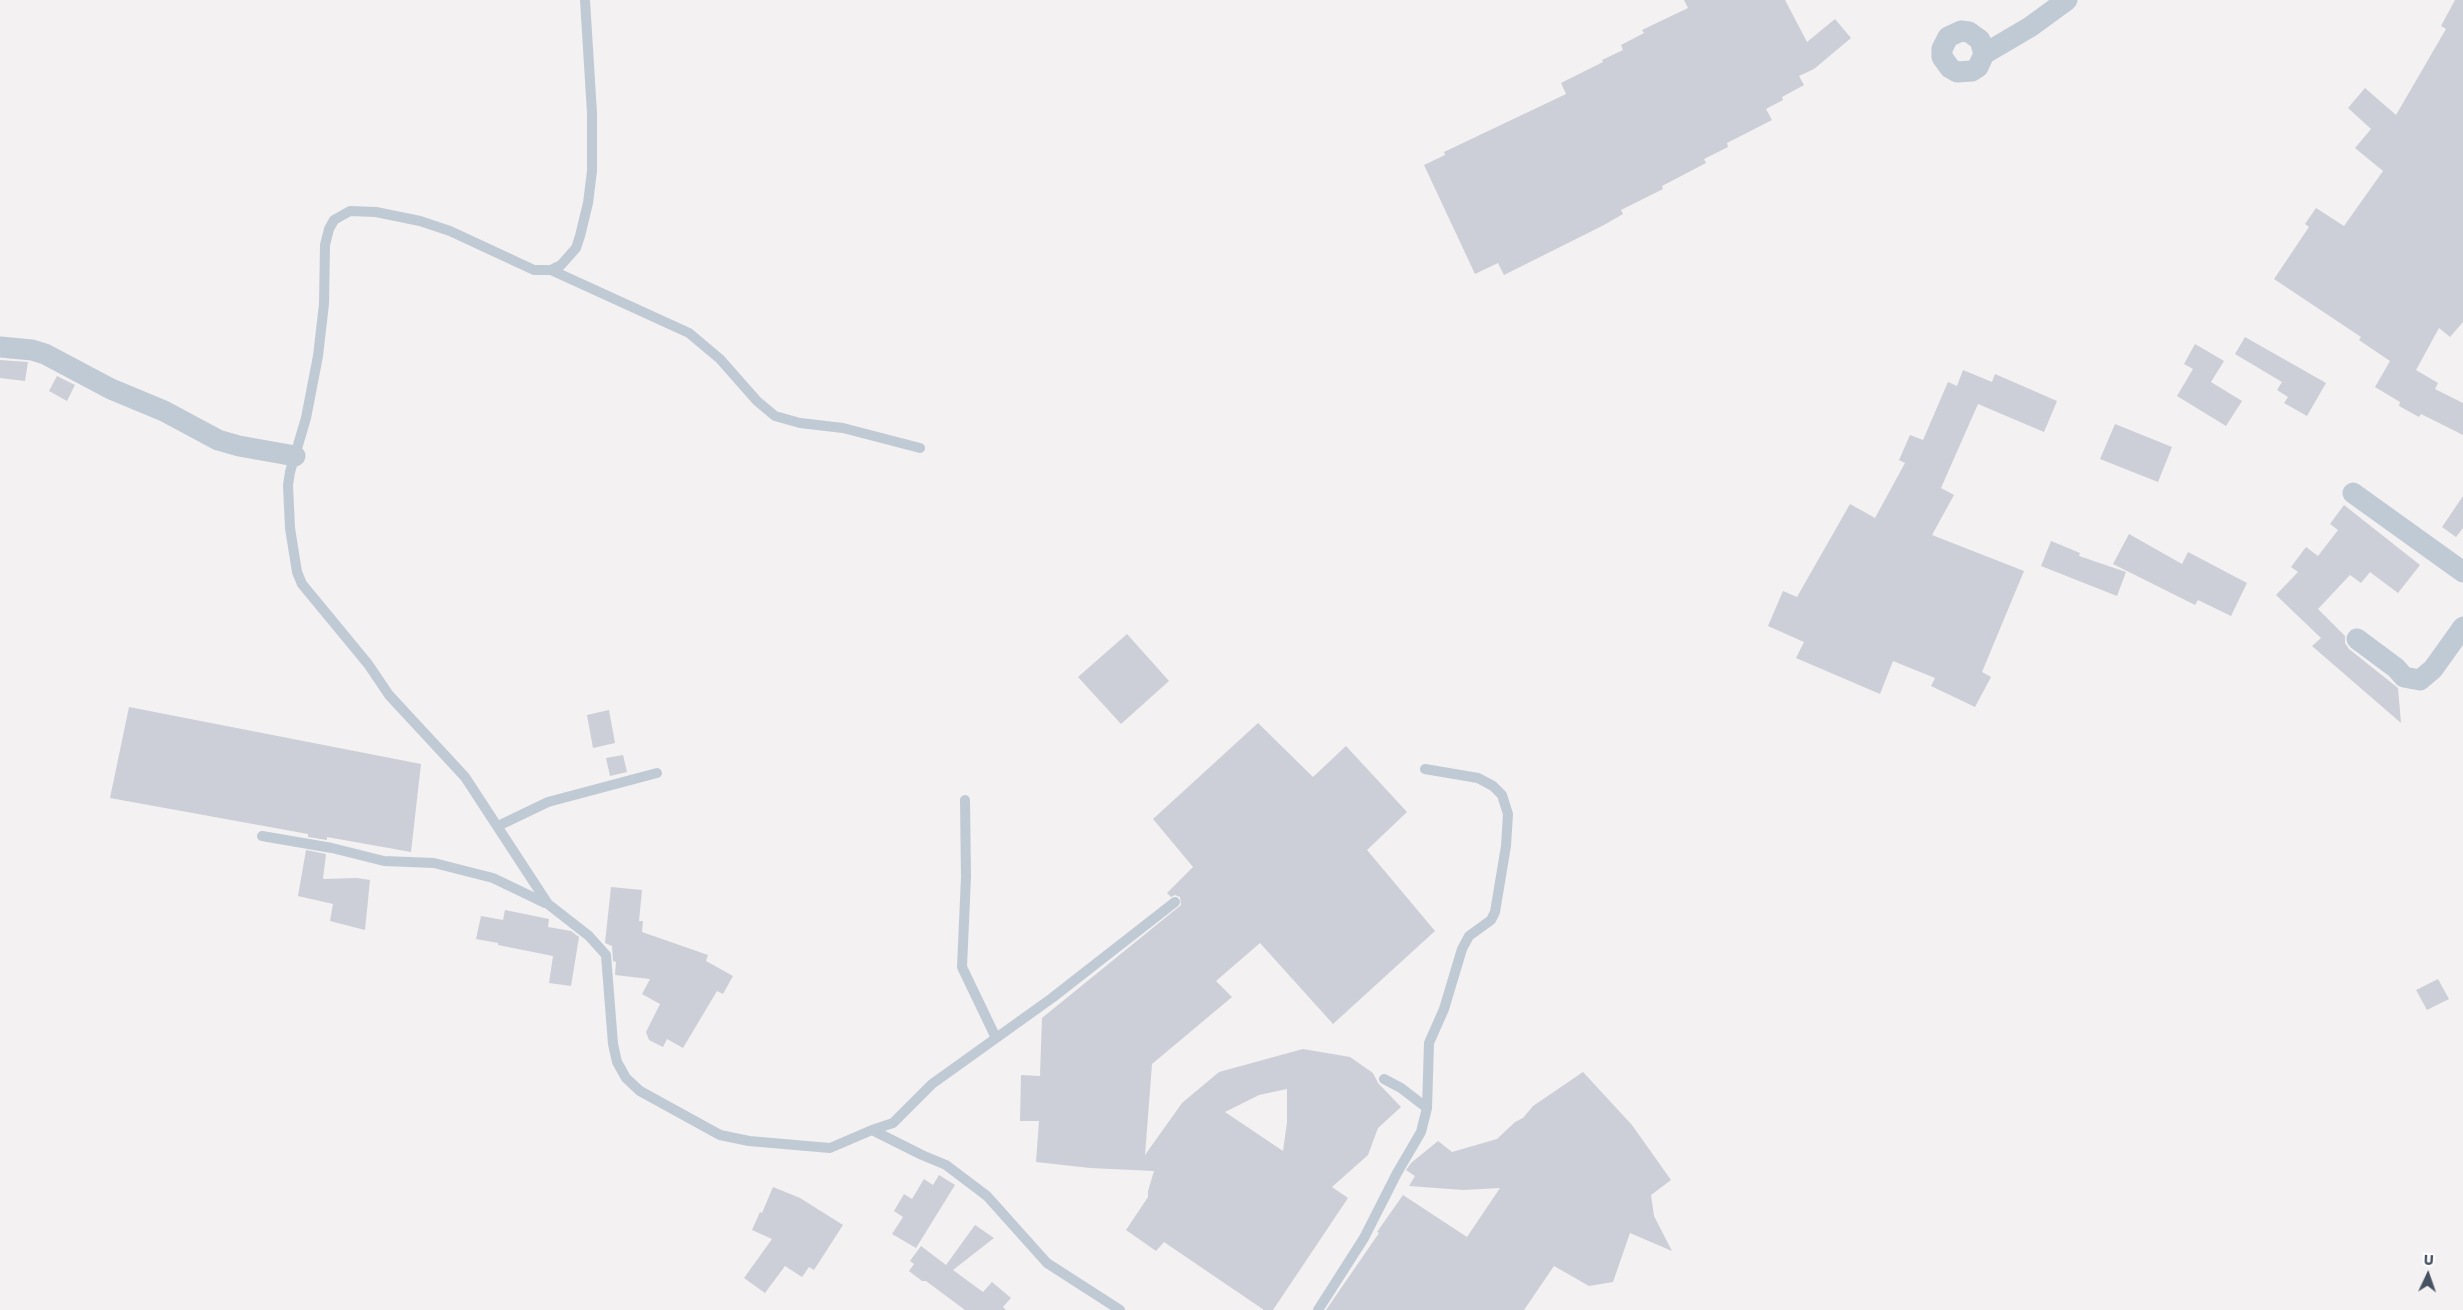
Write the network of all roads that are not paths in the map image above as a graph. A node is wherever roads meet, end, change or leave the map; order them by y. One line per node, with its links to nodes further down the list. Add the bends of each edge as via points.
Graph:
1 (585, 0): 4 (lane, via 592,113 590,187 576,248 561,265)
2 (2067, 0): 3 (street)
3 (1984, 54)
4 (551, 270): 6 (lane, via 689,333 720,359 757,401 775,416 800,423 843,428); 7 (lane, via 526,267 464,237 420,221 362,210 342,214 328,230 325,245 320,344)
5 (0, 347): 7 (street, via 45,354 111,390 164,411 218,440)
6 (920, 448)
7 (295, 456): 15 (lane, via 287,499 297,572 302,584 368,664 389,695 465,776)
8 (2353, 493): 9 (street)
9 (2463, 572)
10 (2463, 627): 11 (street, via 2433,669 2420,680 2404,678 2396,668)
11 (2357, 639)
12 (1425, 769): 21 (lane, via 1478,778 1502,795 1508,814 1495,912 1486,924 1469,936 1429,1044)
13 (657, 773): 15 (lane, via 558,798)
14 (965, 800): 19 (lane, via 962,966)
15 (498, 826): 18 (lane)
16 (262, 836): 18 (lane, via 384,861 434,864 493,878)
17 (1175, 902): 19 (lane)
18 (548, 904): 22 (lane, via 589,936 606,955 616,1062 640,1091 720,1135 749,1141 830,1148)
19 (996, 1038): 22 (lane, via 932,1084 893,1123)
20 (1384, 1079): 21 (lane)
21 (1427, 1108): 24 (lane, via 1420,1132 1364,1238)
22 (872, 1130): 23 (lane, via 946,1165 987,1196 1047,1263)
23 (1120, 1310)
24 (1318, 1310)

